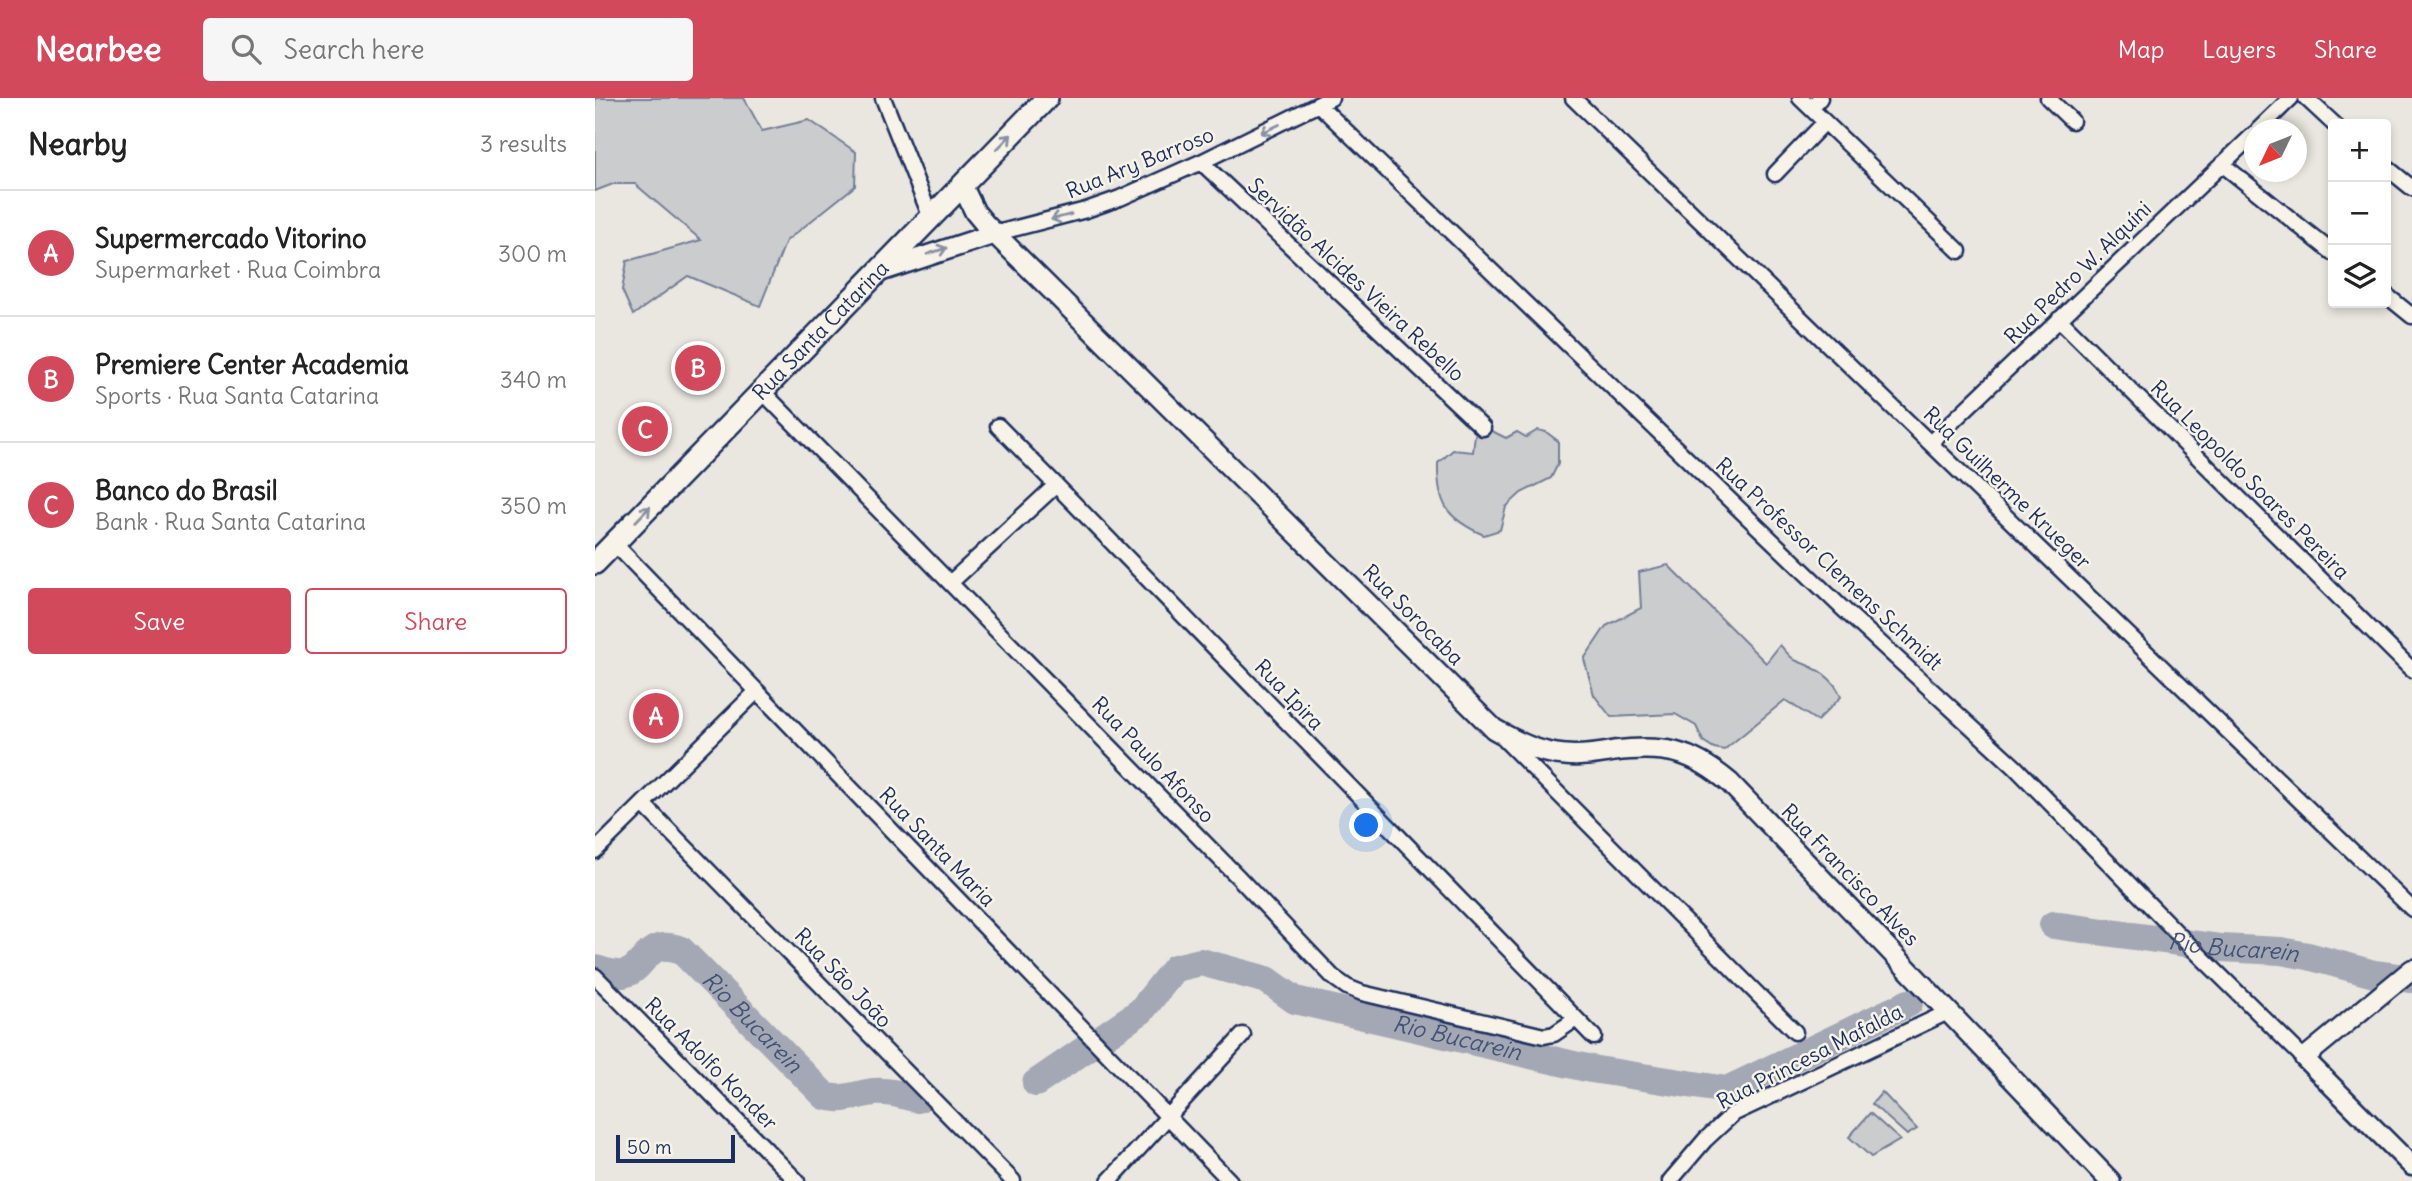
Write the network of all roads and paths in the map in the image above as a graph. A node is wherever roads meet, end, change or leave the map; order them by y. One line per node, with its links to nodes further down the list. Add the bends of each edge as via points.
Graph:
1 (883, 98): 20 (street)
2 (1047, 98): 18 (main road, Rua Santa Catarina, one-way to 2)
3 (1573, 98): 31 (street, Rua Guilherme Krueger)
4 (2048, 98): 11 (street)
5 (2291, 98): 9 (street, Rua Pedro W. Alquíni)
6 (2306, 98): 10 (street)
7 (1810, 101): 12 (street)
8 (1325, 102): 14 (street, Rua Ary Barroso, one-way to 14); 49 (street, Rua Professor Clemens Schmidt, via 1842,607 2015,767)
9 (2269, 119)
10 (2329, 119)
11 (2072, 121)
12 (1825, 122): 17 (street); 23 (street)
13 (2244, 143): 15 (street, Rua Pedro W. Alquíni)
14 (1201, 162): 21 (street, Rua Ary Barroso, one-way to 21, via 1097,206); 30 (street, Servidão Alcides Vieira Rebello)
15 (2222, 164): 22 (street); 27 (street, Rua Pedro W. Alquíni)
16 (2391, 171): 19 (street)
17 (1775, 174)
18 (962, 185): 20 (main road, Rua Santa Catarina); 21 (main road, Rua Sorocaba, via 975,212)
19 (2412, 188)
20 (931, 218): 24 (main road, Rua Santa Catarina)
21 (997, 233): 24 (main road, one-way to 21); 38 (main road, Rua Sorocaba)
22 (2328, 249)
23 (1959, 251)
24 (878, 272): 28 (main road, Rua Santa Catarina)
25 (2391, 299): 26 (street)
26 (2412, 316)
27 (2059, 319): 31 (street, Rua Pedro W. Alquíni); 36 (street, Rua Leopoldo Soares Pereira)
28 (762, 391): 33 (main road, Rua Santa Catarina, one-way to 28); 35 (street, Rua Paulo Afonso)
29 (998, 426): 32 (street, Rua Ipira)
30 (1483, 428)
31 (1930, 443): 41 (street, Rua Guilherme Krueger)
32 (1056, 485): 35 (street); 45 (street, Rua Ipira)
33 (614, 543): 34 (main road, Rua Santa Catarina); 37 (street, Rua Santa Maria)
34 (595, 563)
35 (950, 583): 45 (street, Rua Paulo Afonso, via 1347,987 1544,1036)
36 (2412, 670)
37 (757, 691): 39 (street); 50 (street, Rua Santa Maria)
38 (1494, 729): 44 (main road, Rua Francisco Alves, via 1551,754 1637,748 1696,758 1730,783); 46 (street, Rua Sorocaba)
39 (643, 804): 40 (street); 53 (street, Rua São João)
40 (595, 851)
41 (2412, 909)
42 (2412, 969): 49 (street)
43 (599, 980): 52 (street, Rua Adolfo Konder)
44 (1948, 1012): 56 (street, Rua Princesa Mafalda, via 1733,1114); 57 (main road, Rua Francisco Alves)
45 (1576, 1019): 48 (street, Rua Ipira)
46 (1795, 1032)
47 (1243, 1035): 50 (street)
48 (1594, 1037)
49 (2304, 1058): 51 (street)
50 (1168, 1117): 54 (street); 55 (street, Rua Santa Maria)
51 (2412, 1166)
52 (797, 1181)
53 (1013, 1181)
54 (1109, 1181)
55 (1230, 1181)
56 (1669, 1181)
57 (2110, 1181)

